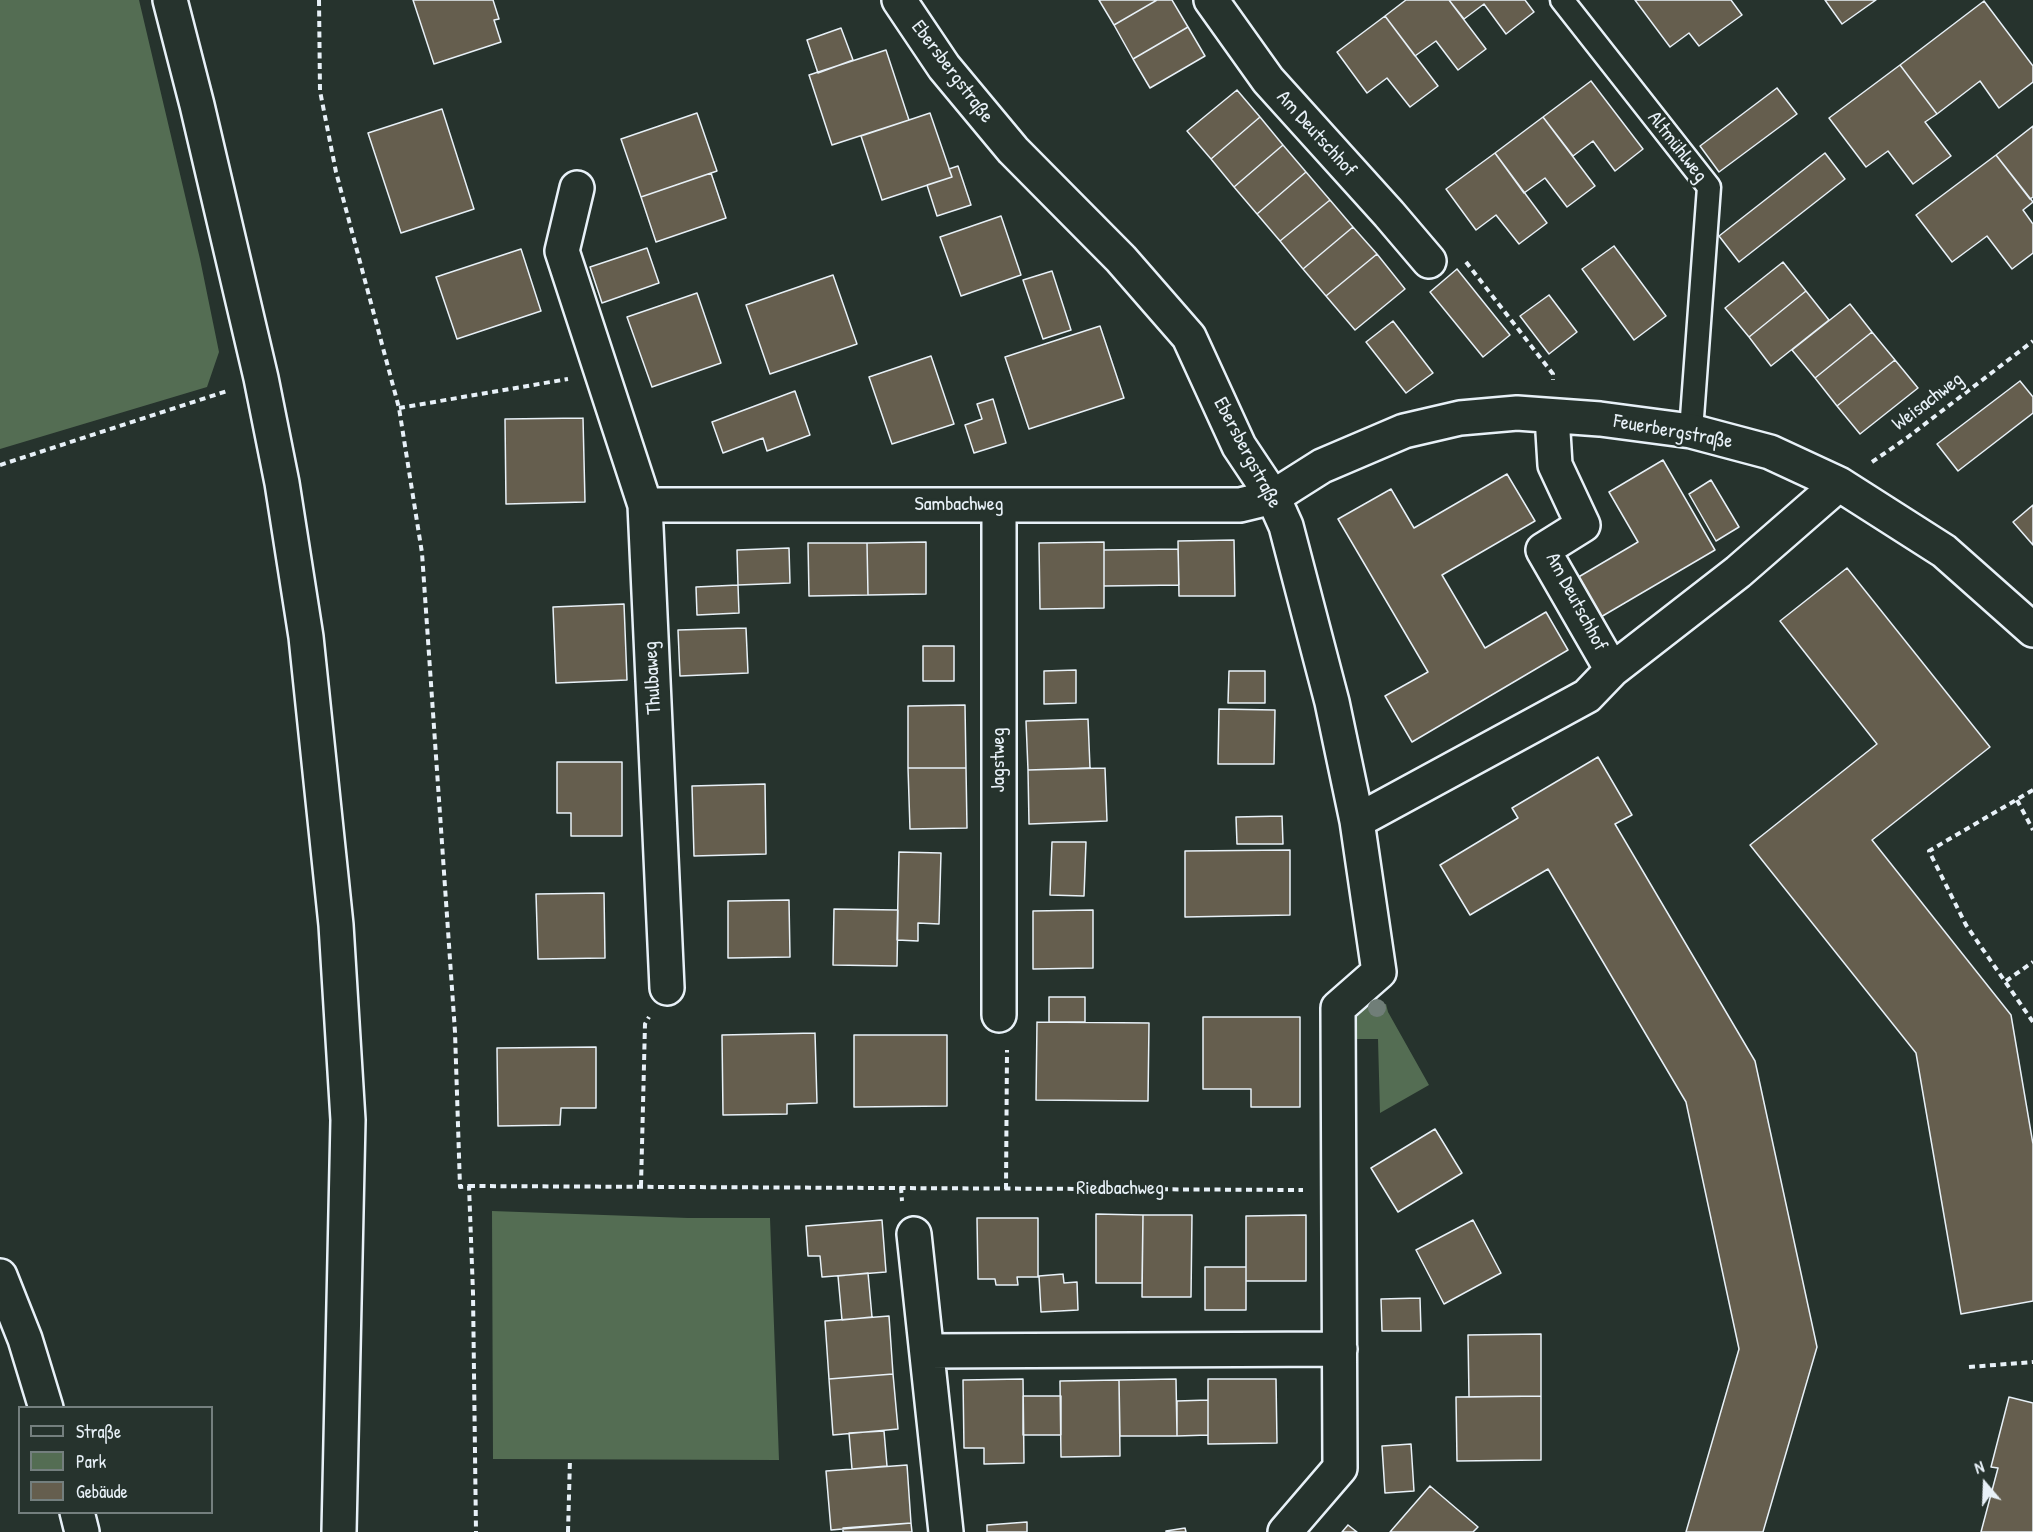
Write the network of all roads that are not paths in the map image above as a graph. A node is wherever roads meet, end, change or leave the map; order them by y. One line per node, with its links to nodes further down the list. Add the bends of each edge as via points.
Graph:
1 (170, 0): 25 (street, via 261,378 306,637 336,925 348,1120)
2 (899, 0): 10 (street, Ebersbergstraße, via 944,67 1013,150 1121,258 1189,337 1239,446)
3 (1211, 0): 6 (street, Am Deutschhof, via 1268,80)
4 (1562, 0): 8 (lane, Altmühlweg, via 1709,187)
5 (577, 188): 11 (street, Thulbaweg, via 562,251)
6 (1429, 261)
7 (1552, 416): 8 (street, Feuerbergstraße); 10 (street, Feuerbergstraße, via 1517,413 1460,418 1404,431 1322,466); 14 (street, Am Deutschhof, via 1555,465 1583,525 1543,550)
8 (1691, 431): 9 (street, Feuerbergstraße, via 1770,452)
9 (1839, 484): 13 (street, Feuerbergstraße, via 1944,550); 14 (street, Am Deutschhof, via 1738,572)
10 (1273, 497): 12 (street, Sambachweg, via 1240,505); 15 (street, Ebersbergstraße, via 1286,526 1304,592)
11 (645, 505): 12 (street, Sambachweg); 16 (street, Thulbaweg)
12 (999, 505): 17 (street, Jagstweg)
13 (2033, 630)
14 (1612, 670): 15 (street, Am Deutschhof, via 1587,696)
15 (1357, 821): 20 (street, Ebersbergstraße, via 1379,972 1338,1008)
16 (667, 988)
17 (999, 1015)
18 (914, 1234): 21 (street)
19 (0, 1276): 22 (street)
20 (1340, 1349): 21 (street); 27 (street, via 1340,1468)
21 (928, 1351): 26 (street)
22 (46, 1406)
23 (77, 1514): 24 (street)
24 (82, 1532)
25 (339, 1532)
26 (946, 1532)
27 (1285, 1532)

